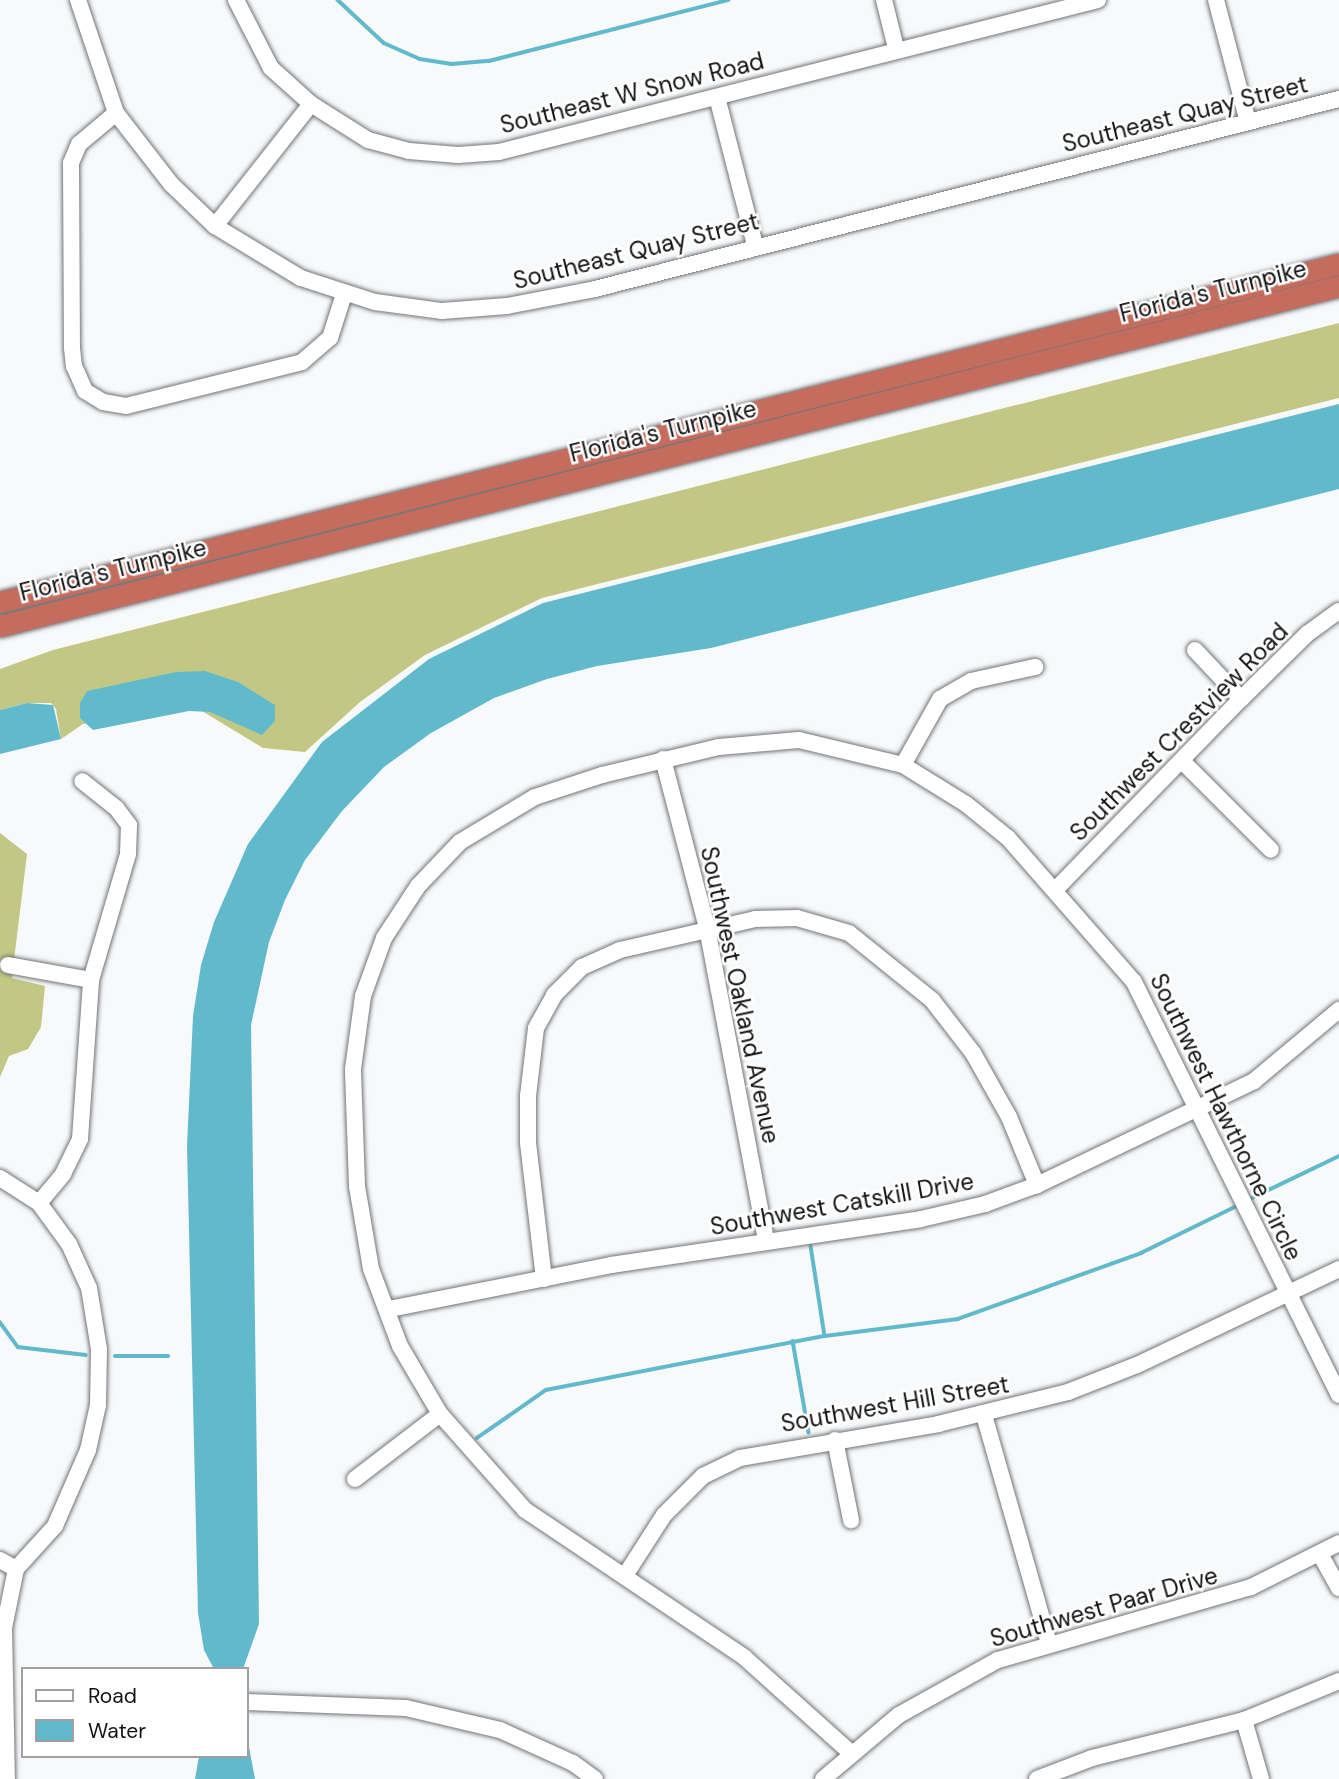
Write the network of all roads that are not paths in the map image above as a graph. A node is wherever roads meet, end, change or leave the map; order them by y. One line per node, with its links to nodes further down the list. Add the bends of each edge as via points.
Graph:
1 (78, 0): 10 (street, Southeast Quay Street)
2 (236, 0): 9 (street, Southeast W Snow Road, via 271,68)
3 (884, 0): 6 (street)
4 (1098, 0): 6 (street, Southeast W Snow Road)
5 (1216, 0): 11 (street)
6 (896, 48): 7 (street, Southeast W Snow Road)
7 (716, 97): 9 (street, Southeast W Snow Road, via 499,152 458,155 409,151 368,140); 13 (street)
8 (1339, 99): 11 (street, Southeast Quay Street)
9 (311, 104): 12 (street)
10 (116, 113): 12 (street, Southeast Quay Street, via 171,184); 16 (street, via 88,134 71,163 72,348 78,379 93,398 127,406 302,362 330,338)
11 (1248, 122): 13 (street, Southeast Quay Street)
12 (215, 226): 16 (street, Southeast Quay Street, via 256,255)
13 (755, 245): 16 (street, Southeast Quay Street, via 595,289 489,309 442,311)
14 (1339, 264): 17 (highway, Florida's Turnpike)
15 (1339, 286): 19 (highway, Florida's Turnpike)
16 (344, 294)
17 (0, 602)
18 (1339, 611): 22 (street, Southwest Crestview Road, via 1307,634)
19 (0, 626)
20 (1195, 650): 22 (street)
21 (1035, 667): 25 (street, via 971,681 940,699)
22 (1241, 699): 24 (street, Southwest Crestview Road)
23 (663, 759): 25 (street, Southwest Hawthorne Circle, via 719,747 799,740); 29 (street, Southwest Oakland Avenue); 41 (street, Southwest Hawthorne Circle, via 535,797 460,842 418,886 384,938 363,996 353,1069 357,1186 371,1269)
24 (1183, 762): 27 (street); 28 (street, Southwest Crestview Road)
25 (903, 765): 28 (street, Southwest Hawthorne Circle, via 966,804 1008,838)
26 (82, 781): 31 (street, via 117,808 129,825 128,854)
27 (1271, 850)
28 (1056, 889): 33 (street, Southwest Hawthorne Circle, via 1134,982)
29 (707, 928): 35 (street, via 755,919 797,918 849,933 891,964 932,1000 973,1053 1009,1117); 37 (street, Southwest Oakland Avenue); 39 (street, via 620,950 582,967 554,995 536,1028 528,1142)
30 (8, 965): 31 (street)
31 (91, 980): 36 (street, via 80,1139 63,1174)
32 (1339, 1010): 33 (street, Southwest Catskill Drive, via 1274,1067)
33 (1200, 1108): 35 (street, Southwest Catskill Drive); 40 (street, Southwest Hawthorne Circle)
34 (0, 1178): 36 (street)
35 (1037, 1185): 37 (street, Southwest Catskill Drive, via 985,1204 921,1219)
36 (39, 1203): 51 (street, via 69,1244 89,1288 99,1349 98,1405 88,1450 55,1526)
37 (766, 1241): 39 (street, Southwest Catskill Drive)
38 (1339, 1269): 40 (street, Southwest Hill Street)
39 (544, 1279): 41 (street, Southwest Catskill Drive)
40 (1288, 1294): 42 (street, Southwest Hawthorne Circle); 44 (street, Southwest Hill Street, via 1137,1365 1068,1392)
41 (388, 1310): 43 (street, Southwest Hawthorne Circle, via 400,1346)
42 (1339, 1395)
43 (440, 1414): 46 (street); 52 (street, Southwest Hawthorne Circle, via 525,1510)
44 (984, 1415): 45 (street, Southwest Hill Street); 54 (street)
45 (835, 1440): 47 (street); 52 (street, Southwest Hill Street, via 740,1458 703,1476 664,1515)
46 (355, 1479)
47 (851, 1520)
48 (1338, 1546): 49 (street, Southwest Paar Drive)
49 (1320, 1554): 53 (street); 54 (street, Southwest Paar Drive, via 1240,1590)
50 (0, 1560): 51 (street)
51 (16, 1569): 56 (street, via 4,1628)
52 (626, 1574): 60 (street, Southwest Hawthorne Circle, via 744,1657)
53 (1339, 1588)
54 (1049, 1643): 60 (street, Southwest Paar Drive, via 961,1678 899,1715)
55 (1339, 1681): 59 (street)
56 (2, 1699): 57 (street); 61 (street)
57 (21, 1700)
58 (248, 1702): 62 (street, via 406,1708 500,1730 573,1763)
59 (1244, 1720): 64 (street, via 1091,1758); 65 (street)
60 (852, 1754): 63 (street, Southwest Paar Drive)
61 (7, 1779)
62 (595, 1779)
63 (822, 1779)
64 (1037, 1779)
65 (1261, 1779)

